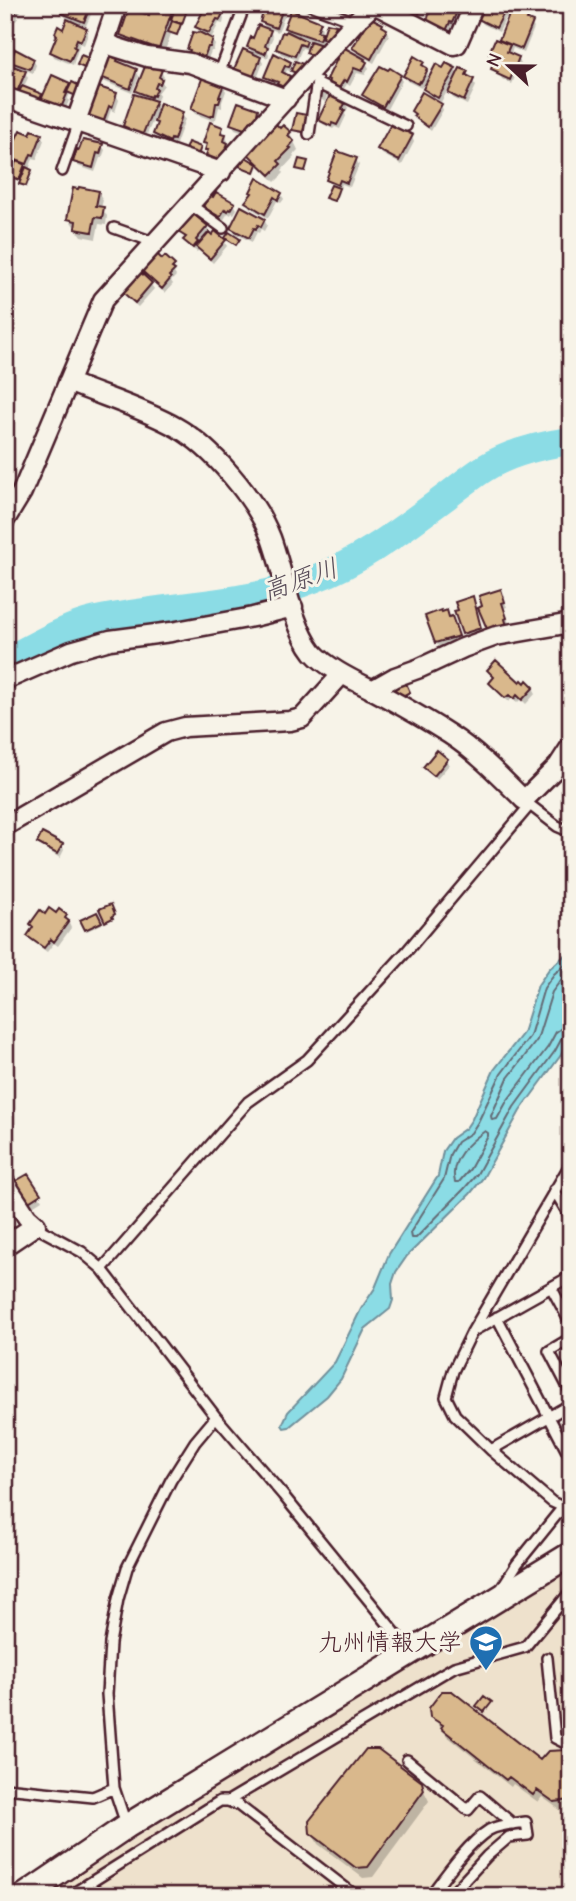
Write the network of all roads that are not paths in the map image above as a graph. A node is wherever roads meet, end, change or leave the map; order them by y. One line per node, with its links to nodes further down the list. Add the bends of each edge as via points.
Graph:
1 (117, 5): 7 (street)
2 (245, 5): 8 (lane)
3 (310, 5): 6 (lane)
4 (375, 5): 5 (street, via 454,45); 6 (street)
5 (474, 5)
6 (355, 22): 9 (street)
7 (105, 41): 8 (street, via 147,57 190,63); 12 (street)
8 (219, 74): 11 (street)
9 (316, 76): 11 (street); 13 (lane); 14 (lane)
10 (5, 97): 12 (street)
11 (286, 99): 16 (street)
12 (77, 122): 15 (lane); 16 (street)
13 (407, 126)
14 (309, 134)
15 (62, 171)
16 (221, 172): 17 (street)
17 (191, 205): 18 (lane); 20 (street)
18 (223, 228)
19 (114, 229): 20 (lane)
20 (156, 244): 21 (street, via 103,300)
21 (68, 382): 22 (street, via 22,492); 23 (street, via 178,428 203,447 241,486 270,536)
22 (5, 520)
23 (293, 607): 25 (street, via 313,652); 26 (street, via 110,640 71,651)
24 (571, 623): 27 (street, via 496,636)
25 (342, 674): 27 (street); 30 (street, via 302,718 166,732)
26 (5, 680)
27 (372, 690): 29 (street, via 482,758)
28 (571, 746): 29 (street)
29 (527, 802): 31 (lane); 38 (lane, via 407,951 307,1060 248,1102)
30 (5, 826)
31 (571, 832)
32 (571, 1163): 34 (lane)
33 (5, 1183): 36 (street)
34 (554, 1191): 35 (lane); 43 (lane)
35 (571, 1218)
36 (36, 1225): 37 (street); 38 (lane)
37 (5, 1246)
38 (102, 1269): 47 (lane)
39 (571, 1276): 40 (lane)
40 (551, 1287): 41 (lane); 42 (lane)
41 (498, 1318): 43 (lane); 48 (lane)
42 (571, 1324)
43 (472, 1332): 49 (lane, via 446,1397 455,1415)
44 (571, 1338): 45 (lane, via 549,1351)
45 (571, 1393)
46 (571, 1404): 48 (lane)
47 (216, 1417): 55 (lane); 60 (lane, via 171,1480 134,1551 121,1588 110,1643 107,1694)
48 (549, 1417): 49 (lane); 50 (lane)
49 (491, 1450): 51 (lane, via 538,1491)
50 (571, 1460)
51 (567, 1507): 54 (lane, via 517,1564)
52 (571, 1554): 54 (street)
53 (571, 1591): 61 (lane, via 525,1647 454,1667)
54 (492, 1603): 55 (street)
55 (411, 1653): 63 (street)
56 (547, 1658): 57 (lane, via 555,1738)
57 (571, 1746)
58 (407, 1760): 62 (lane, via 468,1810 480,1796)
59 (5, 1788): 60 (lane, via 93,1797)
60 (114, 1788): 63 (lane)
61 (228, 1801): 67 (lane, via 220,1801); 68 (lane)
62 (513, 1824): 64 (lane, via 488,1831); 65 (lane, via 526,1822 528,1835 509,1838)
63 (127, 1826): 66 (street)
64 (466, 1852): 65 (lane); 69 (lane)
65 (480, 1863): 70 (lane)
66 (24, 1896)
67 (69, 1896)
68 (356, 1896)
69 (430, 1896)
70 (450, 1896)

